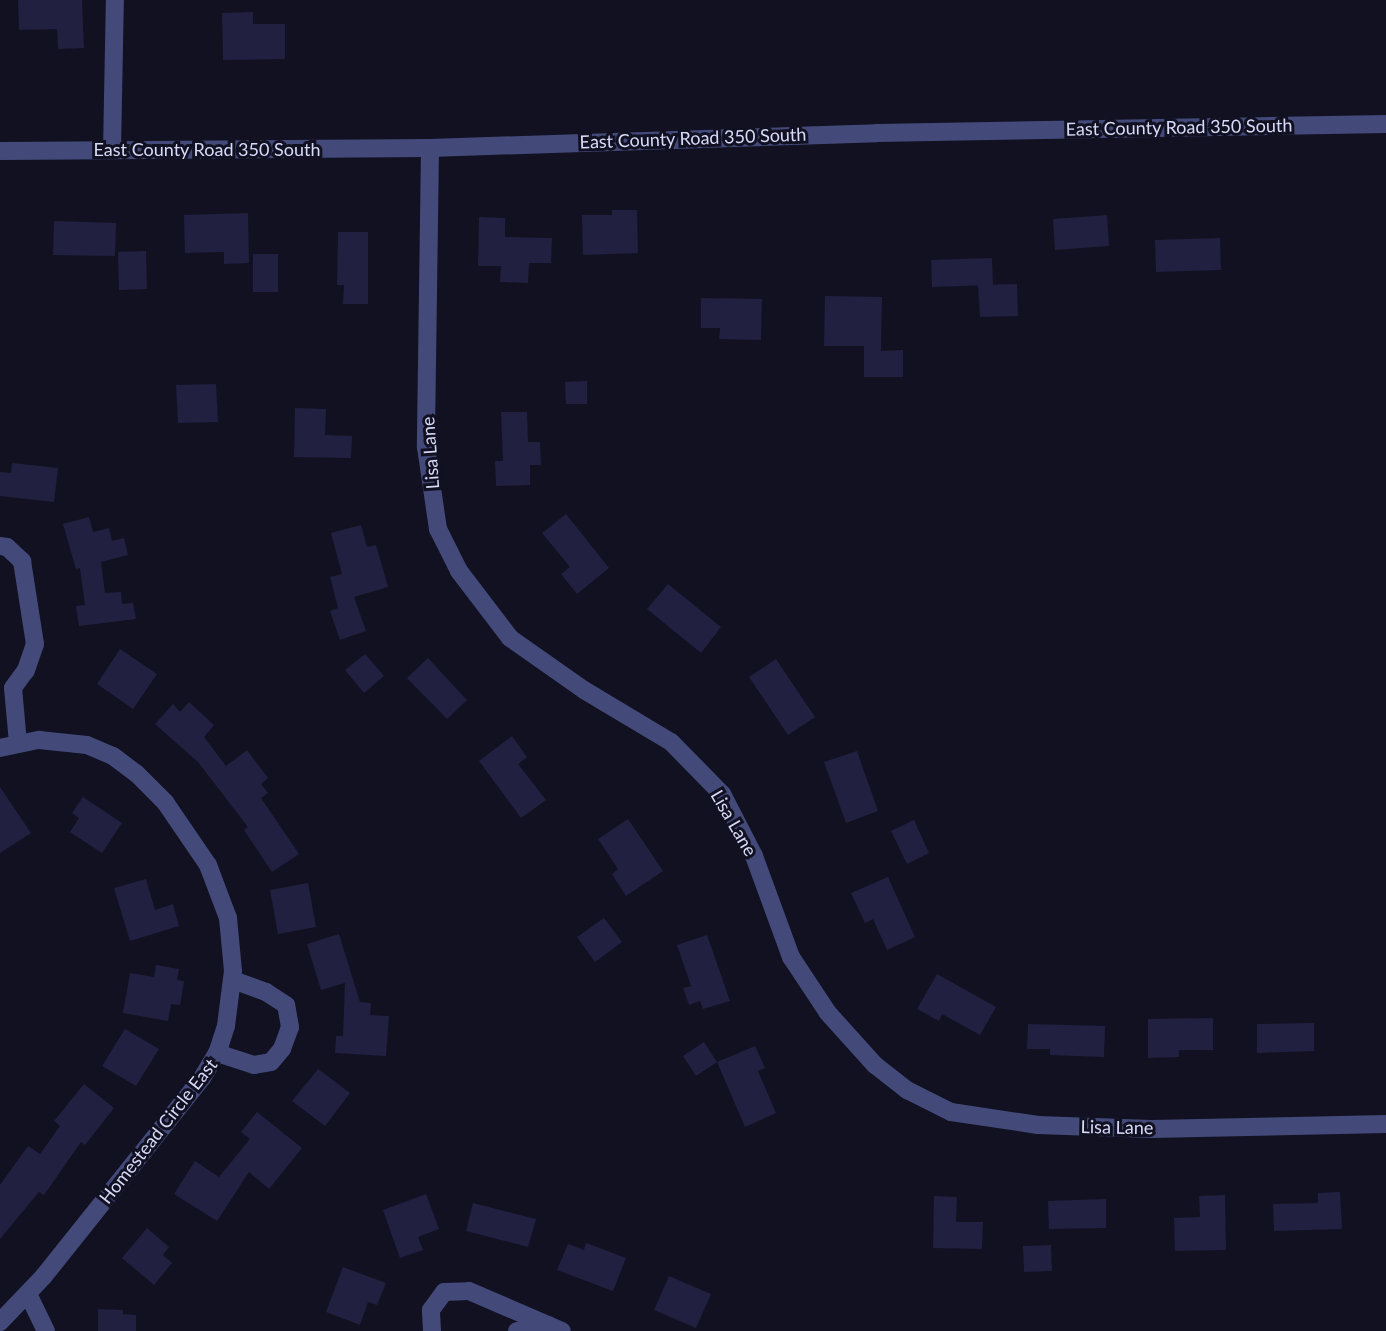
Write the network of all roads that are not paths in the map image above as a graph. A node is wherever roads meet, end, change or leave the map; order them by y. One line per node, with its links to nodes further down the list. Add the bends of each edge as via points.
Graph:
1 (115, 0): 4 (street)
2 (1386, 124): 3 (street, East County Road 350 South, via 886,133)
3 (430, 148): 4 (street, East County Road 350 South); 12 (street, Lisa Lane, via 426,447 438,529 459,571 510,638 584,690 671,742 722,794 754,856 791,957 828,1013 875,1065 907,1090 951,1112 1038,1125 1151,1129)
4 (112, 150): 5 (street, East County Road 350 South)
5 (0, 152)
6 (0, 546): 7 (street, via 7,547 22,561 35,644 26,670)
7 (6, 684): 8 (street)
8 (18, 743): 9 (street, Homestead Circle East); 10 (street, Homestead Circle East, via 59,740 87,745 113,756 165,802 208,865 222,894 231,934)
9 (0, 748)
10 (233, 980): 11 (street, Homestead Circle East); 11 (street, via 266,992 286,1005 290,1027 282,1049 271,1062 254,1065)
11 (218, 1053): 13 (street, Homestead Circle East)
12 (1386, 1124)
13 (28, 1294): 14 (street, Homestead Circle East); 16 (street)
14 (0, 1322)
15 (555, 1328): 17 (street, via 469,1291 444,1292 431,1310); 18 (street)
16 (46, 1331)
17 (432, 1331)
18 (517, 1331)

